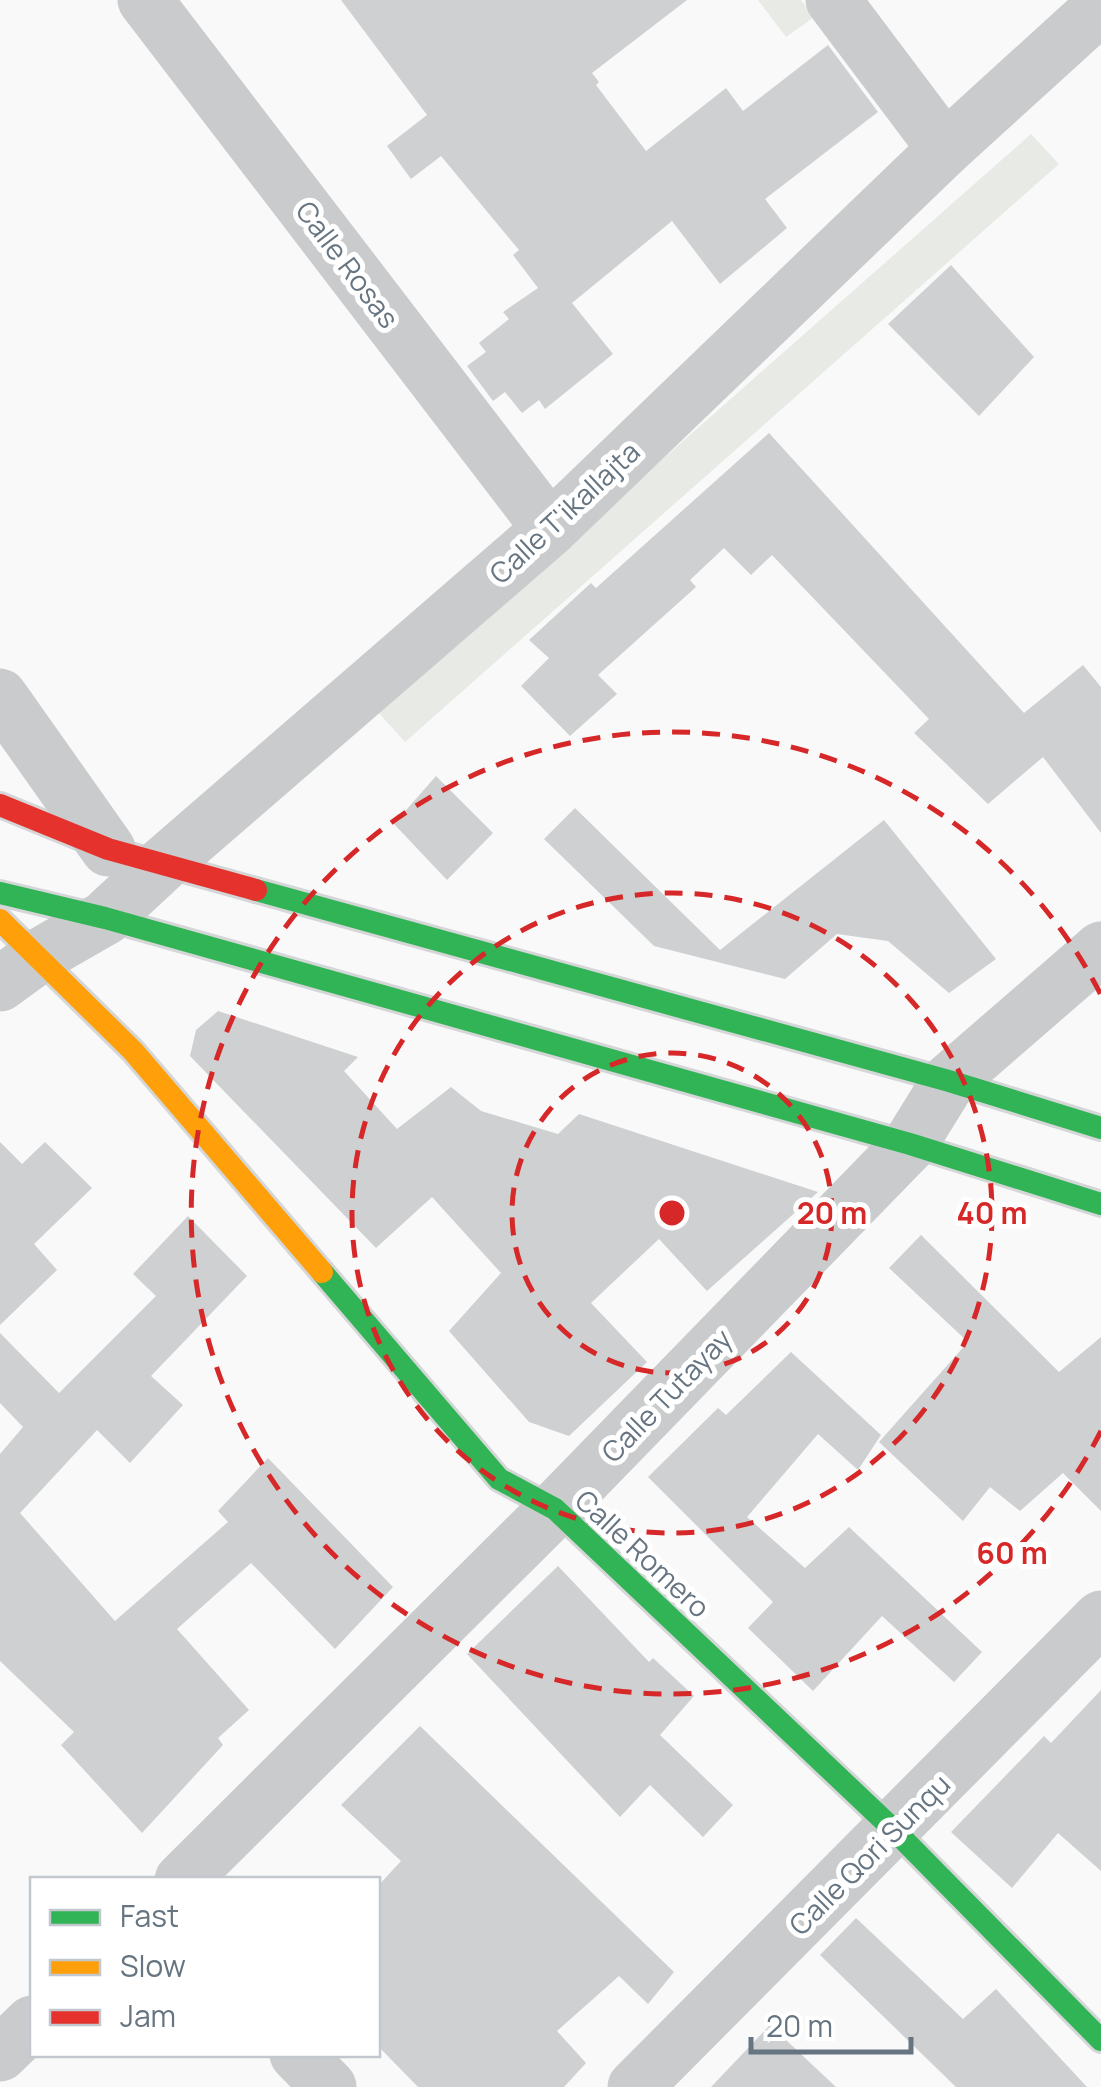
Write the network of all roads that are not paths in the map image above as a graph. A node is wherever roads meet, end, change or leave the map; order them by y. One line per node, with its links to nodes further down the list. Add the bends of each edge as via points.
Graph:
1 (145, 0): 5 (street, Calle Rosas)
2 (833, 0): 4 (street)
3 (1101, 7): 4 (street, Calle T'ikallajta)
4 (945, 149): 5 (street, Calle T'ikallajta)
5 (550, 529): 9 (street, Calle T'ikallajta)
6 (0, 696): 8 (street)
7 (0, 806): 8 (main road)
8 (108, 849): 9 (main road)
9 (162, 865): 11 (street, Calle T'ikallajta); 14 (main road)
10 (0, 893): 11 (main road)
11 (105, 918): 13 (street, Calle T'ikallajta); 16 (main road)
12 (1101, 949): 14 (street, Calle Tutayay)
13 (12, 953): 18 (main road, Calle Romero, via 133,1051 498,1478)
14 (949, 1081): 15 (main road); 16 (street, Calle Tutayay)
15 (1101, 1128)
16 (910, 1144): 17 (main road); 18 (street, Calle Tutayay)
17 (1101, 1204)
18 (555, 1509): 20 (main road, Calle Romero); 21 (street, Calle Tutayay)
19 (1101, 1618): 20 (street, Calle Qori Sunqu)
20 (894, 1830): 23 (main road, Calle Romero); 27 (street, Calle Qori Sunqu)
21 (185, 1877)
22 (30, 2025): 24 (street)
23 (1101, 2040)
24 (0, 2054)
25 (300, 2057): 26 (street)
26 (329, 2087)
27 (635, 2087)

